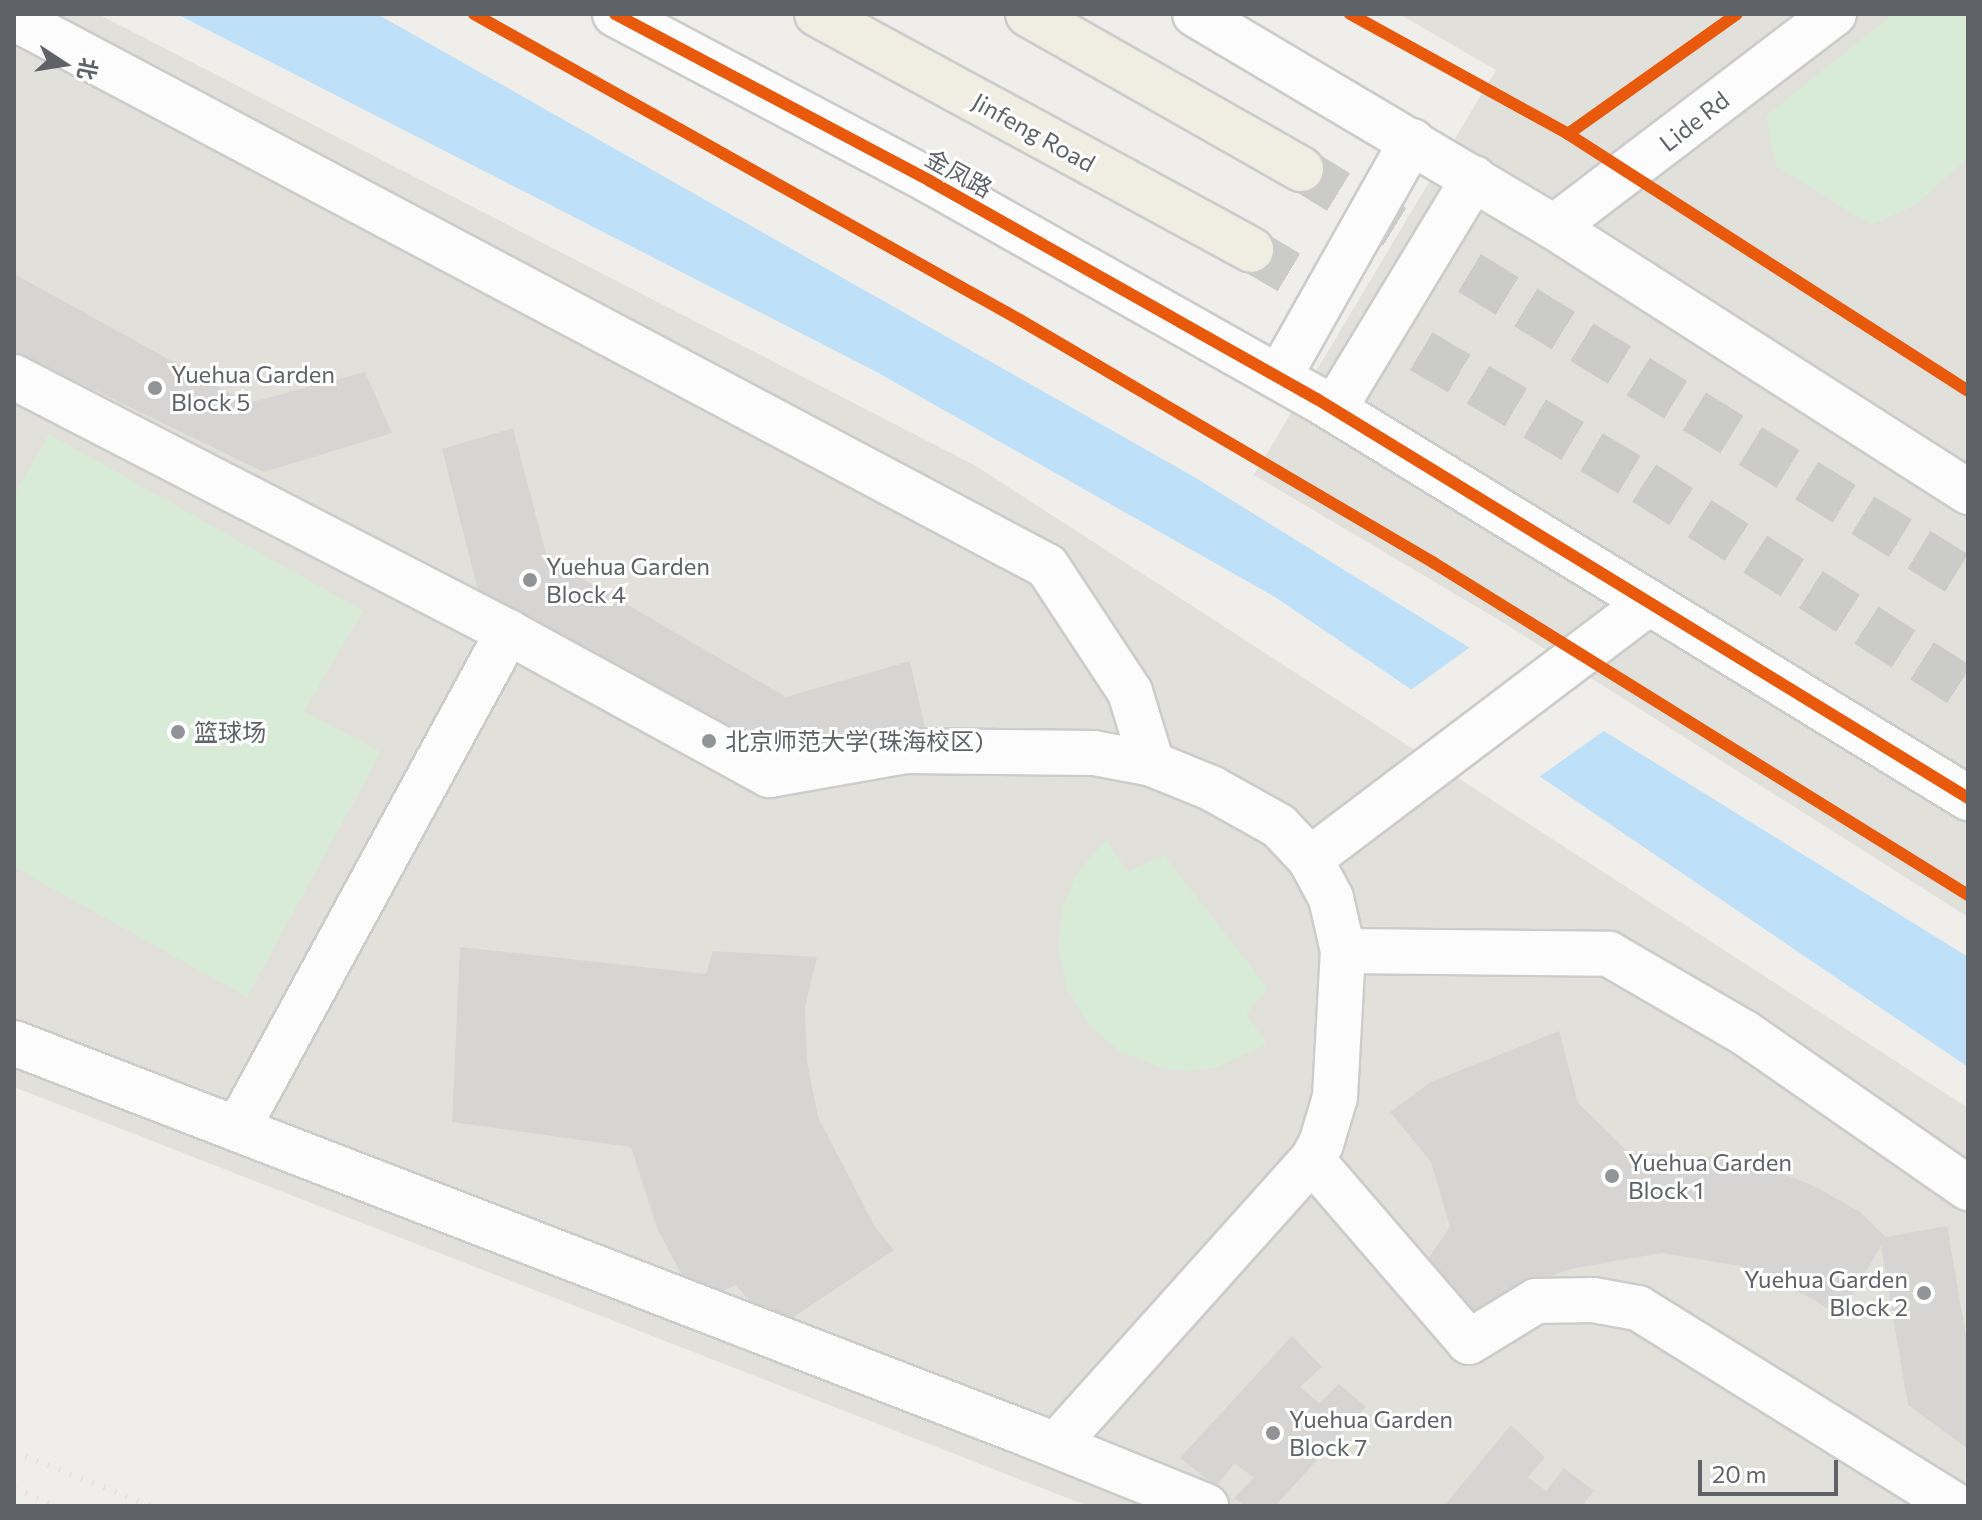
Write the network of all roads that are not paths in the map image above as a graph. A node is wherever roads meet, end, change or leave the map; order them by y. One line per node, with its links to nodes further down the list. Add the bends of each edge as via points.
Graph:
1 (615, 14): 14 (street, 金凤路, via 930,181)
2 (817, 14): 12 (highway, Jinfeng Road)
3 (1028, 14): 9 (highway)
4 (1195, 14): 8 (street)
5 (1834, 14): 7 (street, Lide Rd)
6 (14, 18): 19 (street, via 1047,566 1130,692)
7 (1789, 28): 11 (street, Lide Rd)
8 (1412, 141): 10 (street); 14 (street)
9 (1301, 169)
10 (1474, 178): 11 (street); 15 (street)
11 (1554, 227): 16 (street)
12 (1251, 250)
13 (14, 377): 18 (street)
14 (1279, 377): 15 (street, 金凤路)
15 (1334, 409): 17 (street, 金凤路)
16 (1968, 492)
17 (1649, 603): 20 (street, 金凤路); 21 (street)
18 (508, 632): 19 (street, via 769,775 907,751 1094,753); 24 (street)
19 (1152, 764): 21 (street, via 1260,814)
20 (1968, 798)
21 (1310, 859): 22 (street, via 1331,898)
22 (1343, 951): 25 (street, via 1335,1097); 26 (street, via 1609,954 1745,1033)
23 (14, 1042): 24 (street); 27 (street)
24 (238, 1128): 27 (street)
25 (1312, 1160): 28 (street); 30 (street, via 1469,1342 1536,1301 1593,1300 1638,1308)
26 (1968, 1188)
27 (922, 1393): 28 (street)
28 (1056, 1445): 29 (street)
29 (1206, 1506)
30 (1956, 1506)

